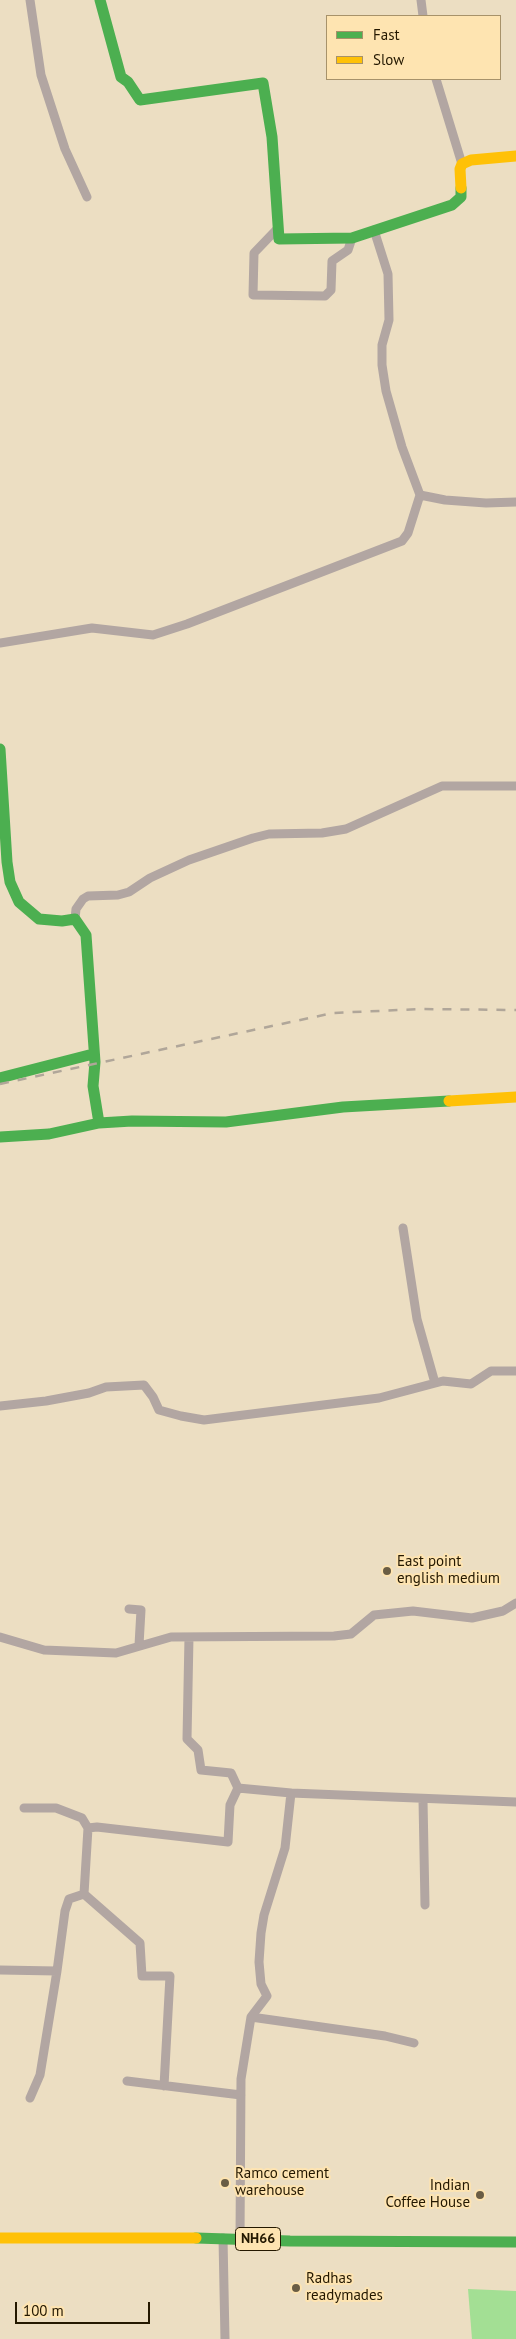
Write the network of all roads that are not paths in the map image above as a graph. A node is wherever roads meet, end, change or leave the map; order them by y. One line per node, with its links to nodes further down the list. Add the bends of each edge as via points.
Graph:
1 (30, 0): 8 (street, via 41,75 64,149)
2 (100, 0): 9 (main road, via 121,77 140,100 263,83 272,136)
3 (421, 0): 4 (street)
4 (423, 15)
5 (436, 80): 7 (street)
6 (516, 156): 7 (main road, via 471,160)
7 (462, 164): 10 (main road, via 458,202)
8 (87, 197)
9 (278, 228): 11 (main road, via 279,239); 11 (street, via 254,253 253,295 325,296 331,290 332,261 348,250)
10 (374, 230): 11 (main road); 12 (street, via 388,274 389,320 382,345 385,382 402,447)
11 (352, 238)
12 (420, 495): 13 (street, via 486,503); 14 (street, via 408,533 402,541 187,624 153,634 92,628)
13 (516, 502)
14 (0, 643)
15 (0, 749): 17 (main road, via 10,882 19,902 39,919 62,921)
16 (516, 786): 17 (street, via 442,786 346,829 253,838 189,860 129,892 88,896 76,909)
17 (75, 918): 18 (main road, via 86,935)
18 (93, 1054): 19 (main road); 21 (main road, via 93,1086)
19 (0, 1078)
20 (516, 1098): 21 (main road, via 343,1107 226,1122)
21 (99, 1123): 22 (main road, via 49,1134)
22 (0, 1137)
23 (403, 1228): 25 (street, via 417,1319)
24 (516, 1371): 25 (street, via 491,1371 471,1384)
25 (436, 1383): 26 (street, via 378,1398 204,1420 159,1410 144,1385 106,1387 46,1401)
26 (0, 1406)
27 (516, 1603): 30 (street, via 503,1611 472,1618 413,1611 374,1615 351,1634 334,1636)
28 (129, 1608): 31 (street, via 141,1610)
29 (0, 1637): 31 (street, via 44,1650 116,1653)
30 (189, 1637): 31 (street, via 171,1637); 32 (street, via 187,1739 198,1750 201,1770 231,1773)
31 (140, 1645)
32 (238, 1788): 33 (street); 37 (street, via 230,1806 228,1842)
33 (291, 1793): 34 (street); 42 (street, via 285,1848 261,1933 261,1984 267,1996)
34 (423, 1800): 35 (street); 39 (street)
35 (516, 1802)
36 (24, 1808): 37 (street, via 56,1808 82,1818)
37 (88, 1828): 38 (street)
38 (84, 1894): 41 (street, via 69,1899); 45 (street, via 140,1943 142,1976 170,1976)
39 (425, 1905)
40 (0, 1970): 41 (street)
41 (57, 1971): 47 (street, via 40,2075)
42 (251, 2017): 43 (street); 46 (street)
43 (414, 2043)
44 (127, 2081): 45 (street)
45 (164, 2086): 46 (street)
46 (241, 2095): 50 (street)
47 (30, 2098)
48 (0, 2238): 49 (main road, NH66)
49 (223, 2238): 50 (main road, NH66); 52 (street)
50 (240, 2239): 51 (main road, NH66)
51 (516, 2242)
52 (224, 2339)

